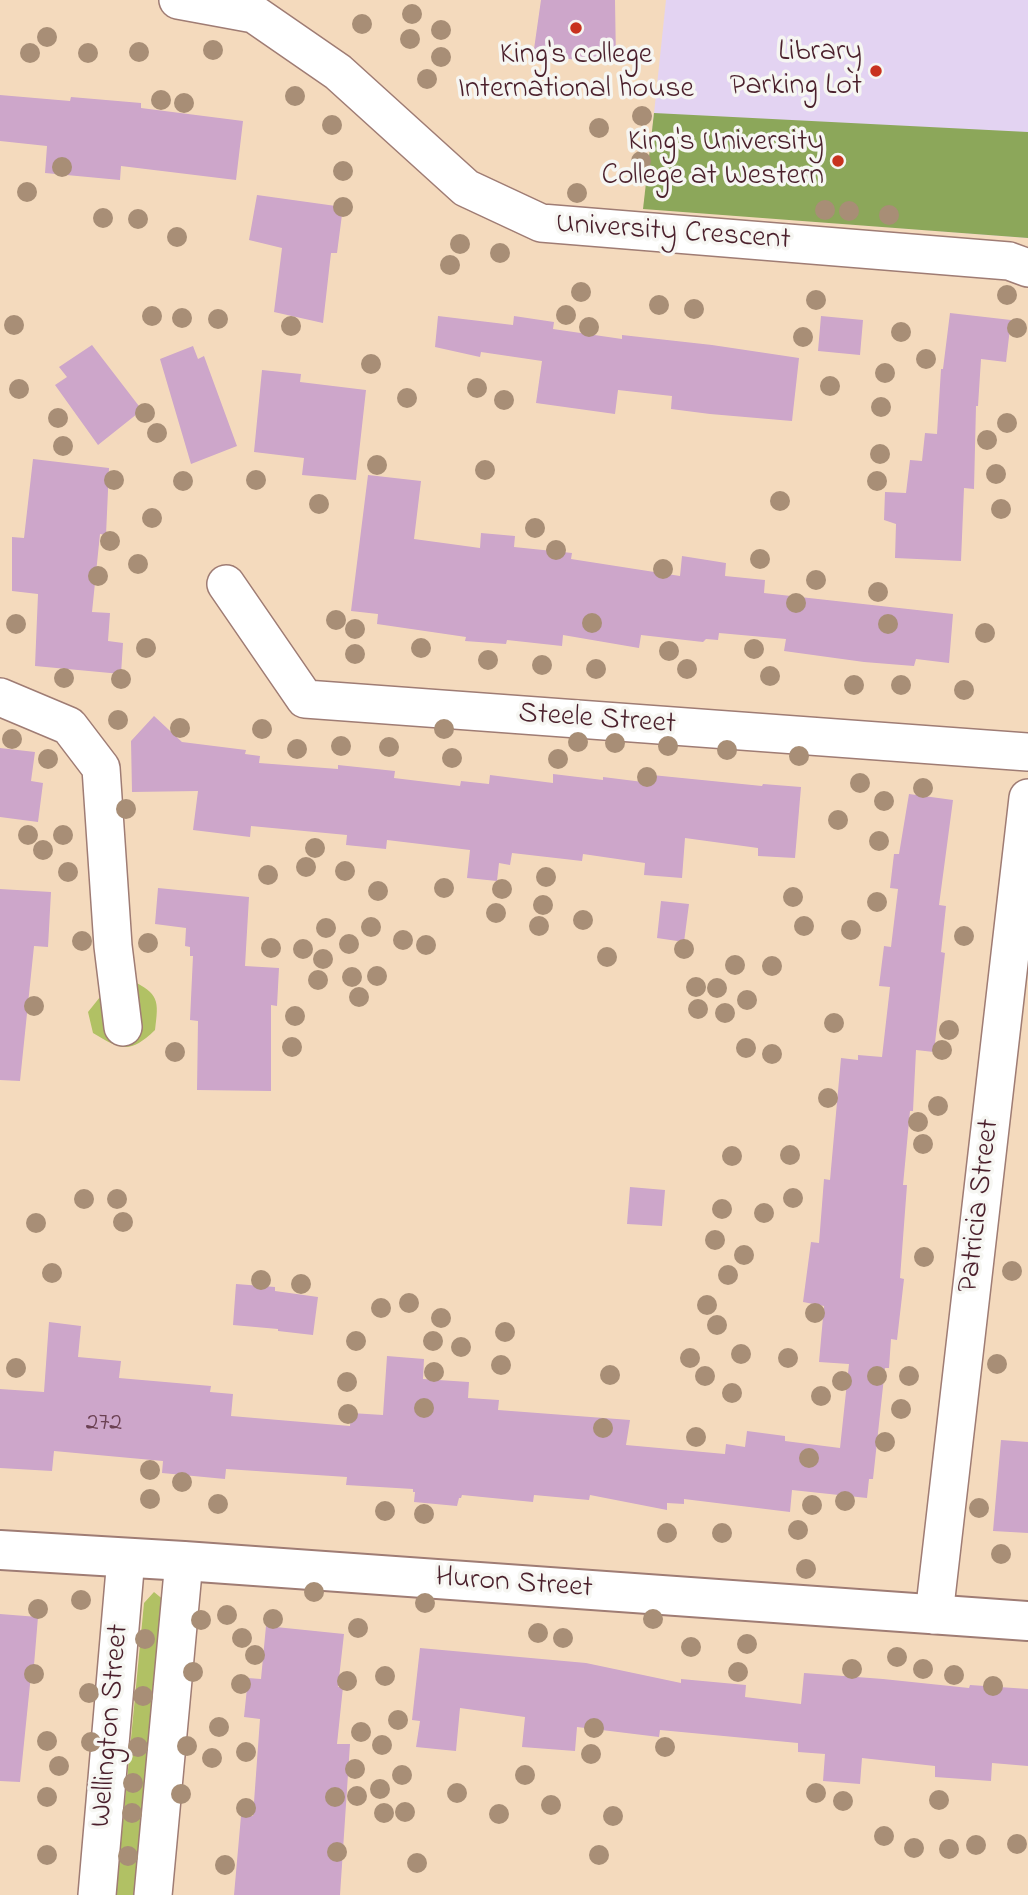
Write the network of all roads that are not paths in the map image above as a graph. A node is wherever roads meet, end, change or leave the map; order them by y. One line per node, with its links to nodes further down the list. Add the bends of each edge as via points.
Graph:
1 (178, 0): 2 (street, University Crescent, via 254,13 338,72 467,188 541,223 1009,261)
2 (1028, 268)
3 (226, 584): 5 (street, Steele Street, via 305,699)
4 (0, 697): 7 (street, via 69,726 101,768)
5 (1028, 752)
6 (1028, 798): 11 (street, Patricia Street)
7 (123, 1027)
8 (0, 1550): 9 (street, Huron Street)
9 (126, 1558): 10 (street, Huron Street); 13 (street, Wellington Street)
10 (184, 1561): 11 (street, Huron Street); 14 (street, Wellington Street)
11 (934, 1615): 12 (street, Huron Street)
12 (1028, 1621)
13 (97, 1895)
14 (153, 1895)

